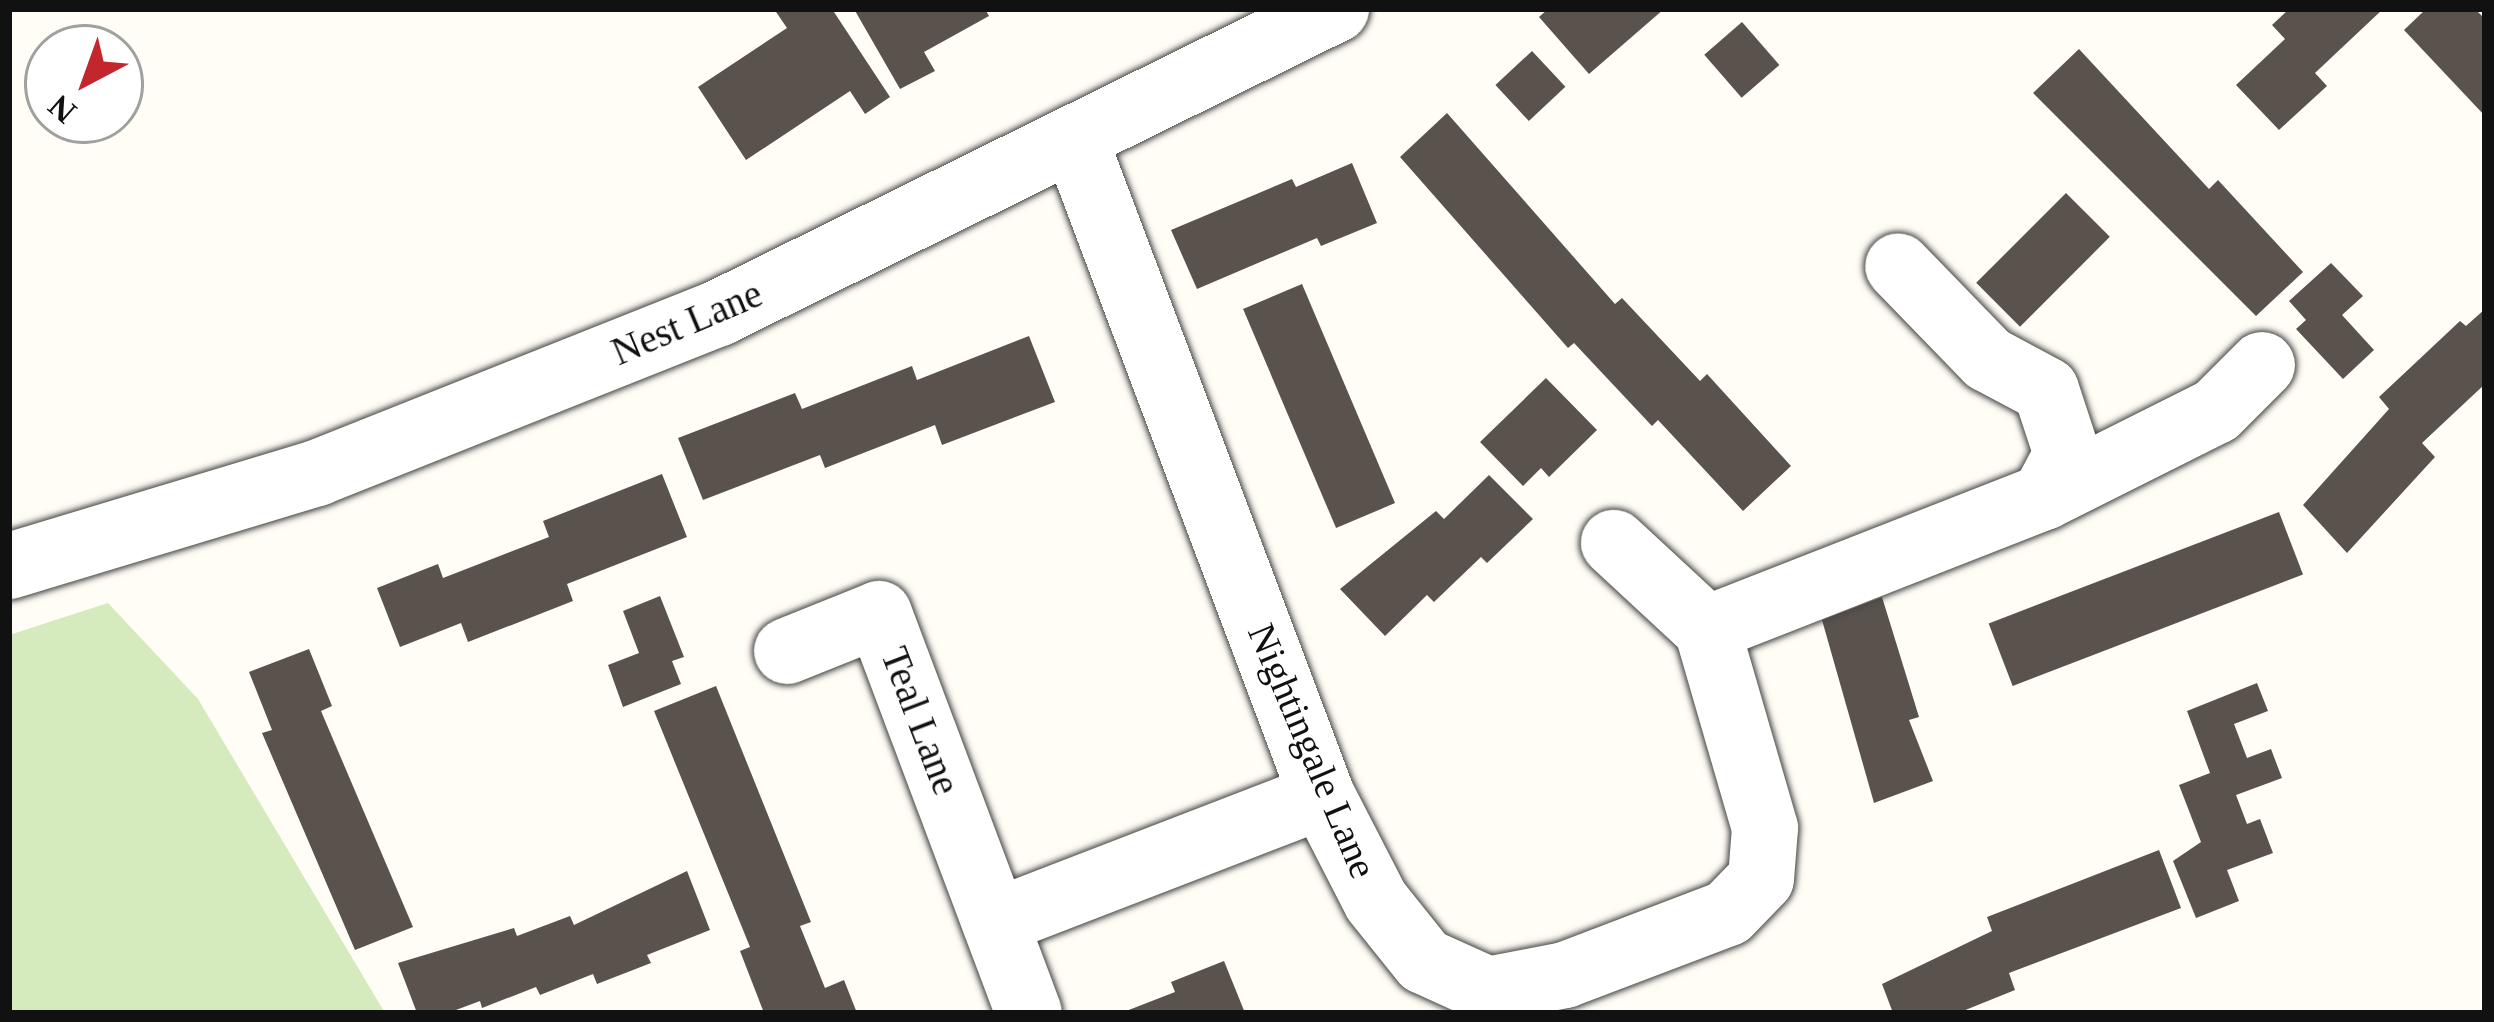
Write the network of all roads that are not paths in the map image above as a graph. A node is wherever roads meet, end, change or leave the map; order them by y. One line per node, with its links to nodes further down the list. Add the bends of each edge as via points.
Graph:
1 (1336, 9): 2 (street, Nest Lane)
2 (1076, 142): 7 (street, Nest Lane, via 719,313 339,465); 10 (street, Nightingale Lane)
3 (1898, 266): 5 (street, via 1988,359 2046,390 2068,454)
4 (2262, 365): 5 (street, via 2216,412)
5 (2044, 497): 8 (street)
6 (1614, 543): 8 (street)
7 (9, 566)
8 (1707, 629): 10 (street, Nightingale Lane, via 1765,828 1761,880 1728,913 1565,975 1488,990 1424,961 1376,901)
9 (787, 651): 11 (street, Teal Lane, via 879,614)
10 (1322, 796): 11 (street)
11 (995, 922): 12 (street, Teal Lane)
12 (1029, 1013)

